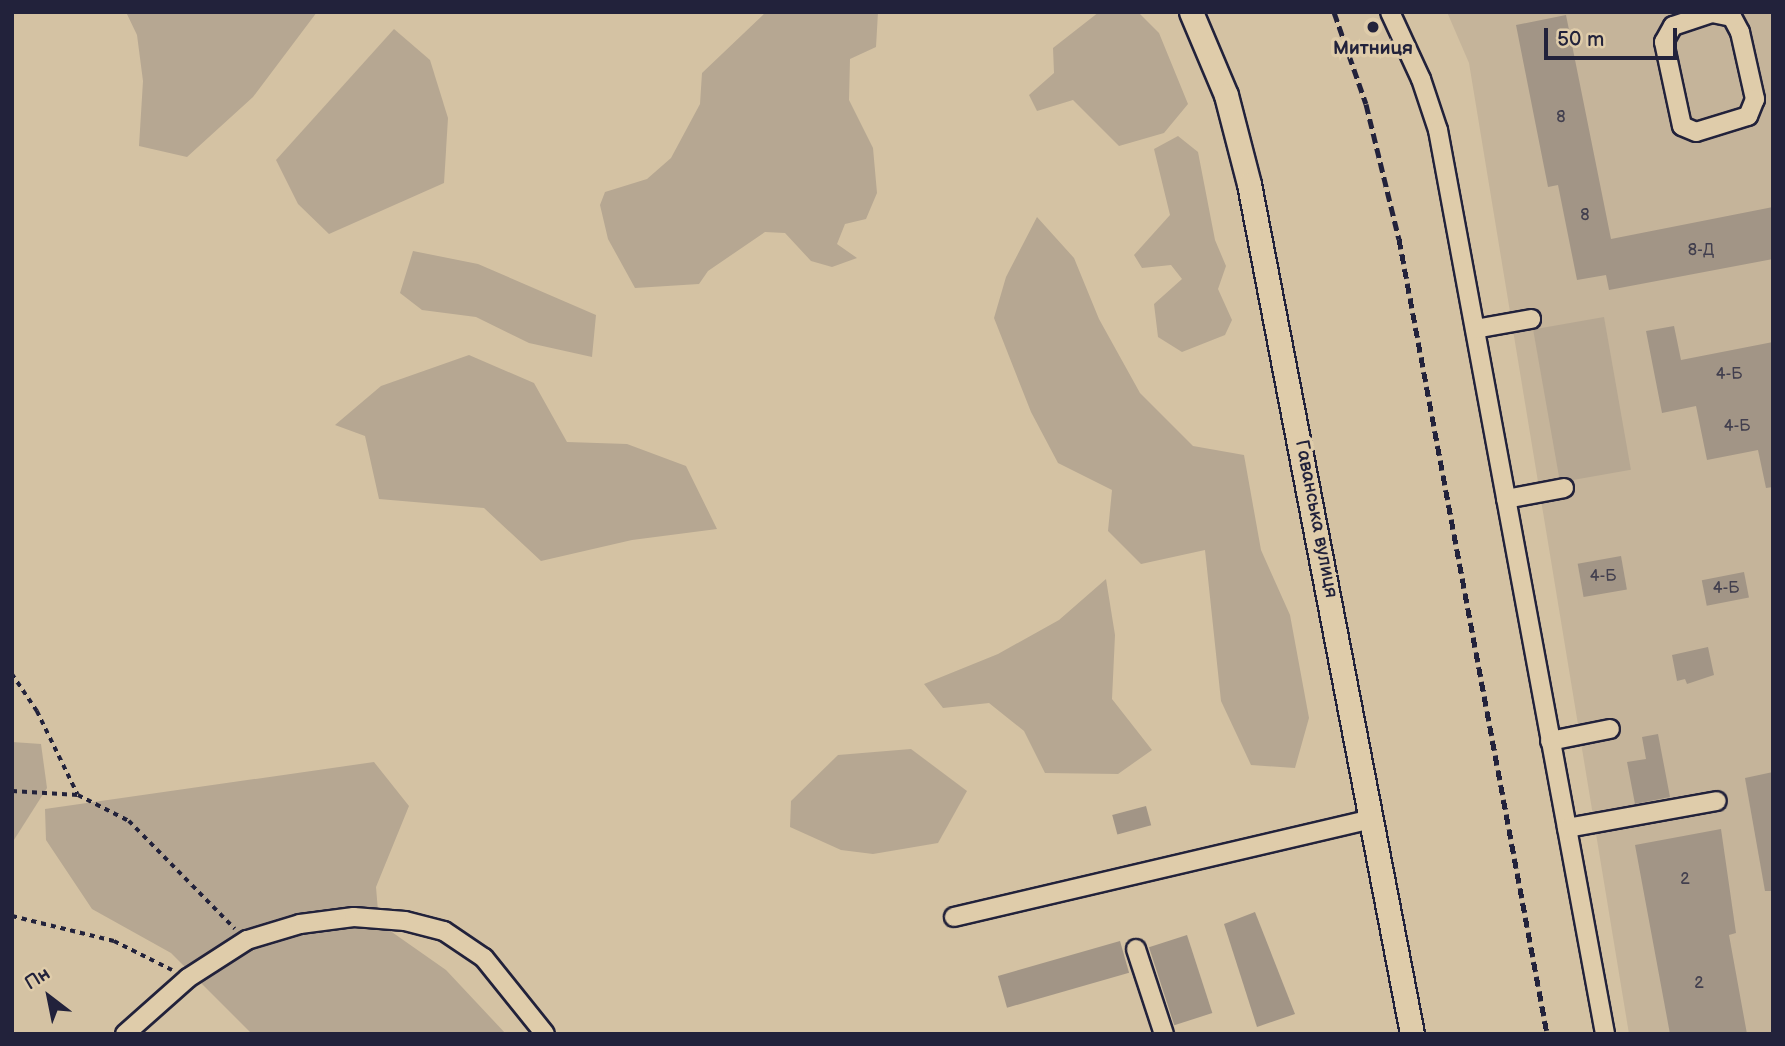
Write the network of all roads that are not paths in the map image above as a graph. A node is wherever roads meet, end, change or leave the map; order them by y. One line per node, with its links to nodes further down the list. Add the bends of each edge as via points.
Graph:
1 (1191, 12): 11 (main road, Гаванська вулиця, via 1226,95 1249,184)
2 (1390, 12): 5 (street, via 1438,130)
3 (1690, 15): 3 (street, via 1732,16 1755,99 1748,116 1696,132 1682,126 1664,43 1673,26)
4 (1531, 318): 5 (street)
5 (1475, 329): 7 (street)
6 (1564, 488): 7 (street)
7 (1506, 499): 9 (street)
8 (1610, 729): 9 (street)
9 (1550, 741): 12 (street)
10 (1717, 801): 12 (street)
11 (1373, 819): 13 (street); 18 (main road, Гаванська вулиця)
12 (1567, 828): 19 (street)
13 (954, 917)
14 (1136, 949): 17 (street)
15 (125, 1034): 16 (street, via 188,978 247,940 300,924 354,917 405,921 444,931 484,958)
16 (545, 1034)
17 (1164, 1034)
18 (1412, 1034)
19 (1605, 1034)

